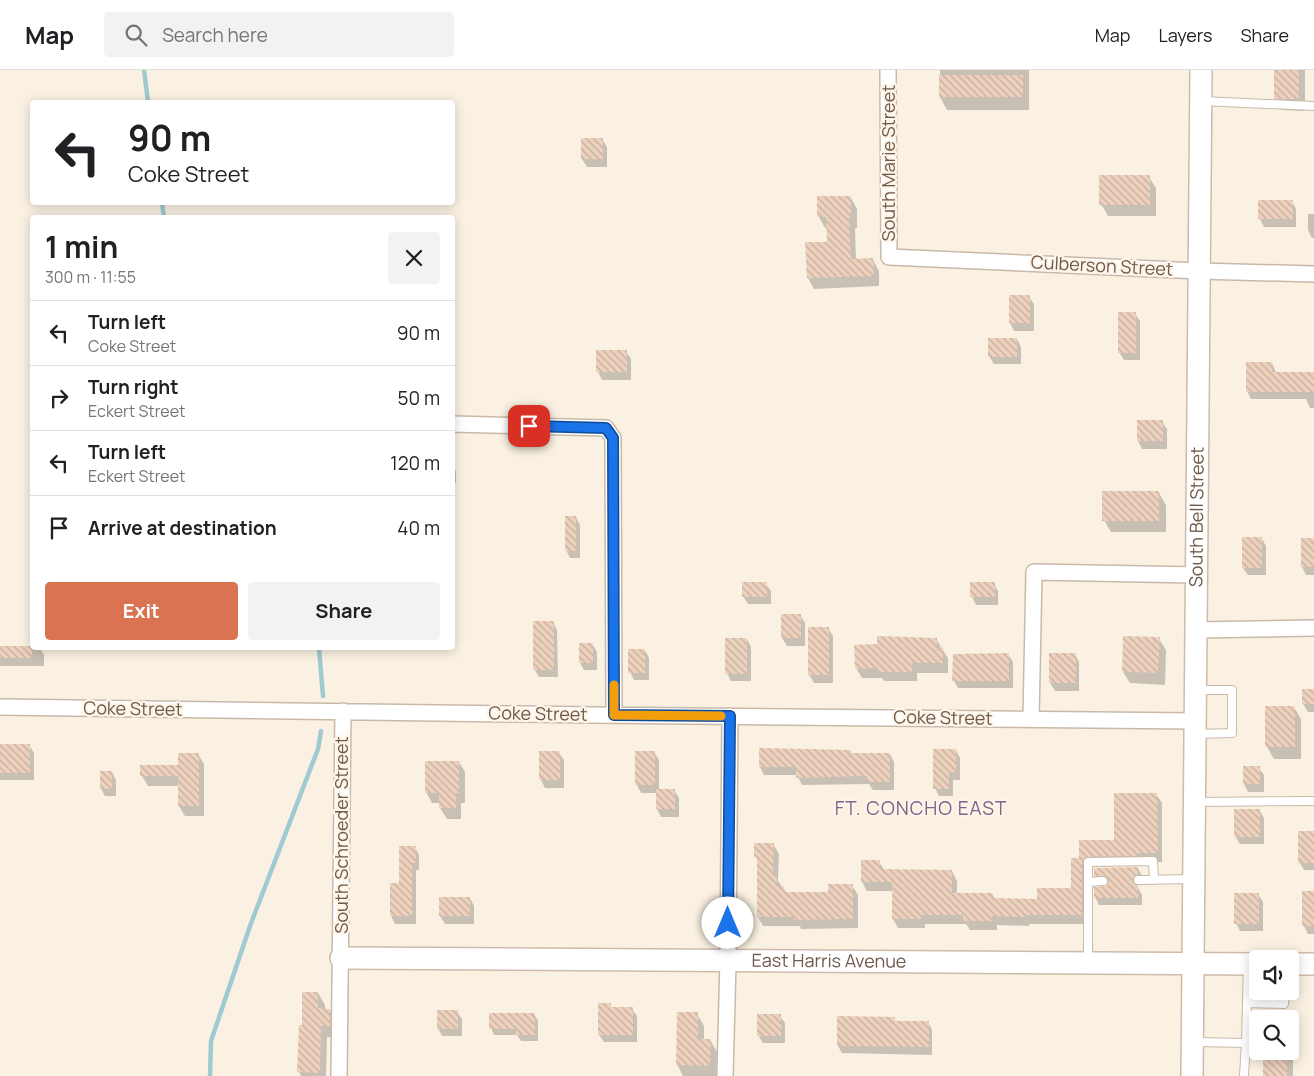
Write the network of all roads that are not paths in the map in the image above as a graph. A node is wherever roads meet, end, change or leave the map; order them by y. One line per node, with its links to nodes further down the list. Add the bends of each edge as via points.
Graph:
1 (888, 70): 5 (street, South Marie Street)
2 (1201, 70): 3 (main road, South Bell Street)
3 (1201, 101): 4 (lane); 6 (main road, South Bell Street)
4 (1314, 106)
5 (889, 257): 6 (street, Culberson Street)
6 (1200, 271): 7 (street, Culberson Street); 9 (main road, South Bell Street)
7 (1314, 274)
8 (455, 424): 15 (street, via 606,428 613,438)
9 (1197, 575): 11 (main road, South Bell Street); 17 (street, via 1034,572)
10 (1314, 628): 11 (street)
11 (1196, 630): 12 (main road, South Bell Street)
12 (1196, 690): 18 (main road, South Bell Street); 18 (lane, via 1232,690 1232,733)
13 (0, 708): 14 (street, Coke Street)
14 (343, 711): 15 (street, Coke Street); 26 (street, South Schroeder Street)
15 (614, 715): 16 (street, Coke Street)
16 (730, 716): 17 (street, Coke Street); 27 (street)
17 (1031, 719): 18 (street, Coke Street)
18 (1196, 727): 20 (main road, South Bell Street)
19 (1314, 801): 20 (lane)
20 (1195, 802): 21 (main road, South Bell Street)
21 (1194, 878): 24 (lane); 29 (main road, South Bell Street)
22 (1103, 880): 25 (lane)
23 (1138, 880): 24 (lane)
24 (1154, 880): 25 (lane, via 1154,861 1088,862)
25 (1088, 882): 28 (lane)
26 (341, 958): 27 (main road, East Harris Avenue); 38 (street, South Schroeder Street)
27 (728, 961): 28 (main road, East Harris Avenue); 39 (street)
28 (1088, 963): 29 (main road, East Harris Avenue)
29 (1194, 964): 30 (main road, East Harris Avenue); 36 (main road, South Bell Street)
30 (1249, 964)
31 (1299, 964): 32 (main road)
32 (1314, 964)
33 (1249, 989): 35 (lane)
34 (1284, 1000): 35 (lane, via 1284,1004)
35 (1247, 1002): 37 (lane)
36 (1193, 1042): 37 (lane); 40 (main road, South Bell Street)
37 (1246, 1043): 41 (lane)
38 (339, 1076)
39 (725, 1076)
40 (1192, 1076)
41 (1244, 1076)

